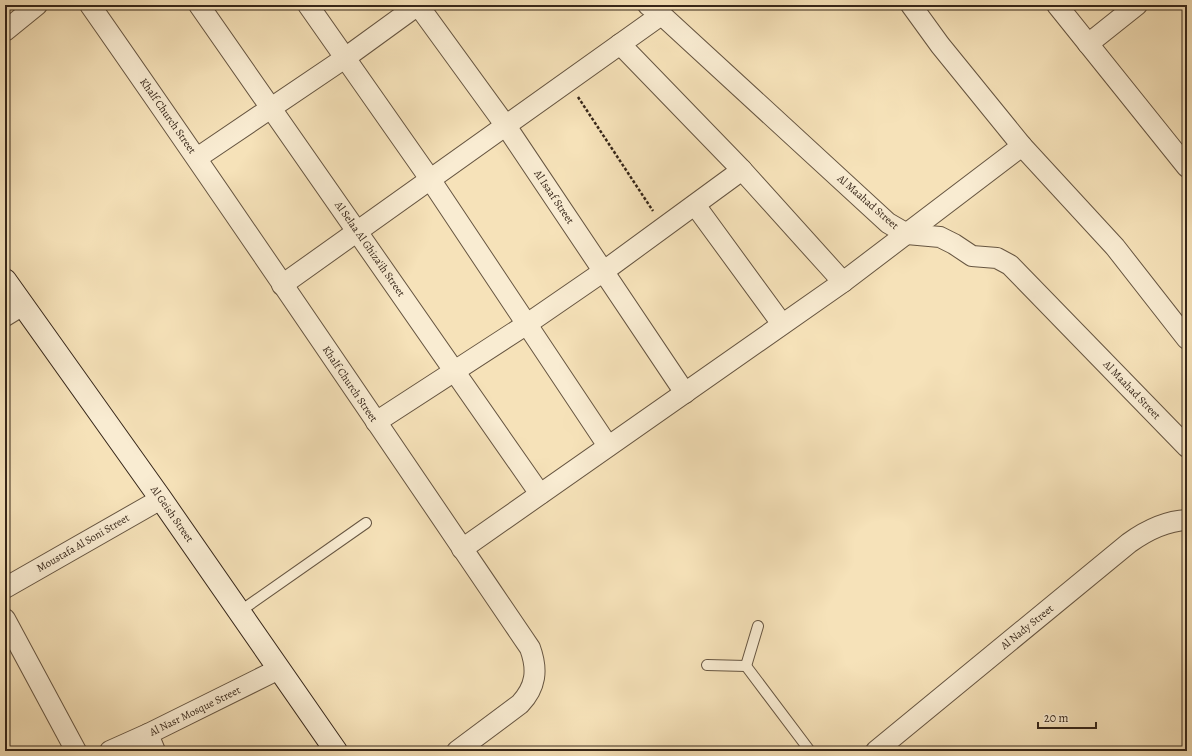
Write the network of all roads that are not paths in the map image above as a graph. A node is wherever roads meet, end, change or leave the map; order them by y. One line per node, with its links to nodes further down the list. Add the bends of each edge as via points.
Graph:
1 (37, 5): 11 (street)
2 (90, 5): 18 (street, Khalf Church Street)
3 (199, 5): 15 (street, Al Selaa Al Ghiza'ih Street)
4 (308, 5): 14 (street)
5 (418, 5): 14 (street); 16 (street, Al Isaaf Street)
6 (911, 5): 17 (street)
7 (1057, 5): 13 (street)
8 (1137, 5): 10 (street)
9 (655, 10): 12 (street); 24 (street, Al Maahad Street, via 888,223)
10 (1115, 12): 13 (street)
11 (5, 31)
12 (620, 44): 16 (street); 20 (street)
13 (1088, 44): 19 (street)
14 (345, 58): 15 (street); 21 (street)
15 (272, 108): 18 (street); 23 (street, Al Selaa Al Ghiza'ih Street)
16 (506, 126): 21 (street); 25 (street, Al Isaaf Street)
17 (1022, 146): 24 (street); 33 (street, via 1115,247)
18 (197, 158): 28 (street, Khalf Church Street)
19 (1187, 167)
20 (742, 170): 22 (street); 27 (street)
21 (430, 179): 23 (street); 31 (street)
22 (695, 205): 25 (street); 32 (street)
23 (358, 231): 28 (street); 34 (street, Al Selaa Al Ghiza'ih Street)
24 (907, 234): 27 (street); 38 (street, Al Maahad Street, via 940,237 972,256 997,258 1010,265)
25 (604, 271): 31 (street); 35 (street, Al Isaaf Street)
26 (5, 280): 29 (main road, Al Geish Street)
27 (843, 282): 32 (street)
28 (282, 285): 36 (street, Khalf Church Street)
29 (23, 305): 30 (street); 40 (main road, Al Geish Street)
30 (5, 316)
31 (527, 324): 34 (street); 37 (street)
32 (782, 324): 35 (street)
33 (1187, 339)
34 (455, 370): 36 (street); 39 (street, Al Selaa Al Ghiza'ih Street)
35 (685, 393): 37 (street)
36 (376, 422): 43 (street, Khalf Church Street)
37 (608, 446): 39 (street)
38 (1187, 448)
39 (540, 494): 43 (street)
40 (161, 499): 44 (street, Moustafa Al Soni Street); 45 (main road, Al Geish Street)
41 (1187, 520): 57 (street, Al Nady Street, via 1166,523 1129,542)
42 (366, 523): 45 (lane)
43 (462, 549): 55 (street, Khalf Church Street, via 530,648 535,671 531,689 520,704)
44 (5, 588)
45 (239, 612): 50 (main road, Al Geish Street)
46 (5, 620): 52 (street)
47 (758, 626): 49 (lane)
48 (707, 665): 49 (lane)
49 (746, 666): 56 (lane)
50 (279, 669): 51 (street, Al Nasr Mosque Street); 54 (main road, Al Geish Street)
51 (152, 743): 53 (street, Al Nasr Mosque Street)
52 (76, 751)
53 (110, 751)
54 (336, 751)
55 (457, 751)
56 (810, 751)
57 (876, 751)

